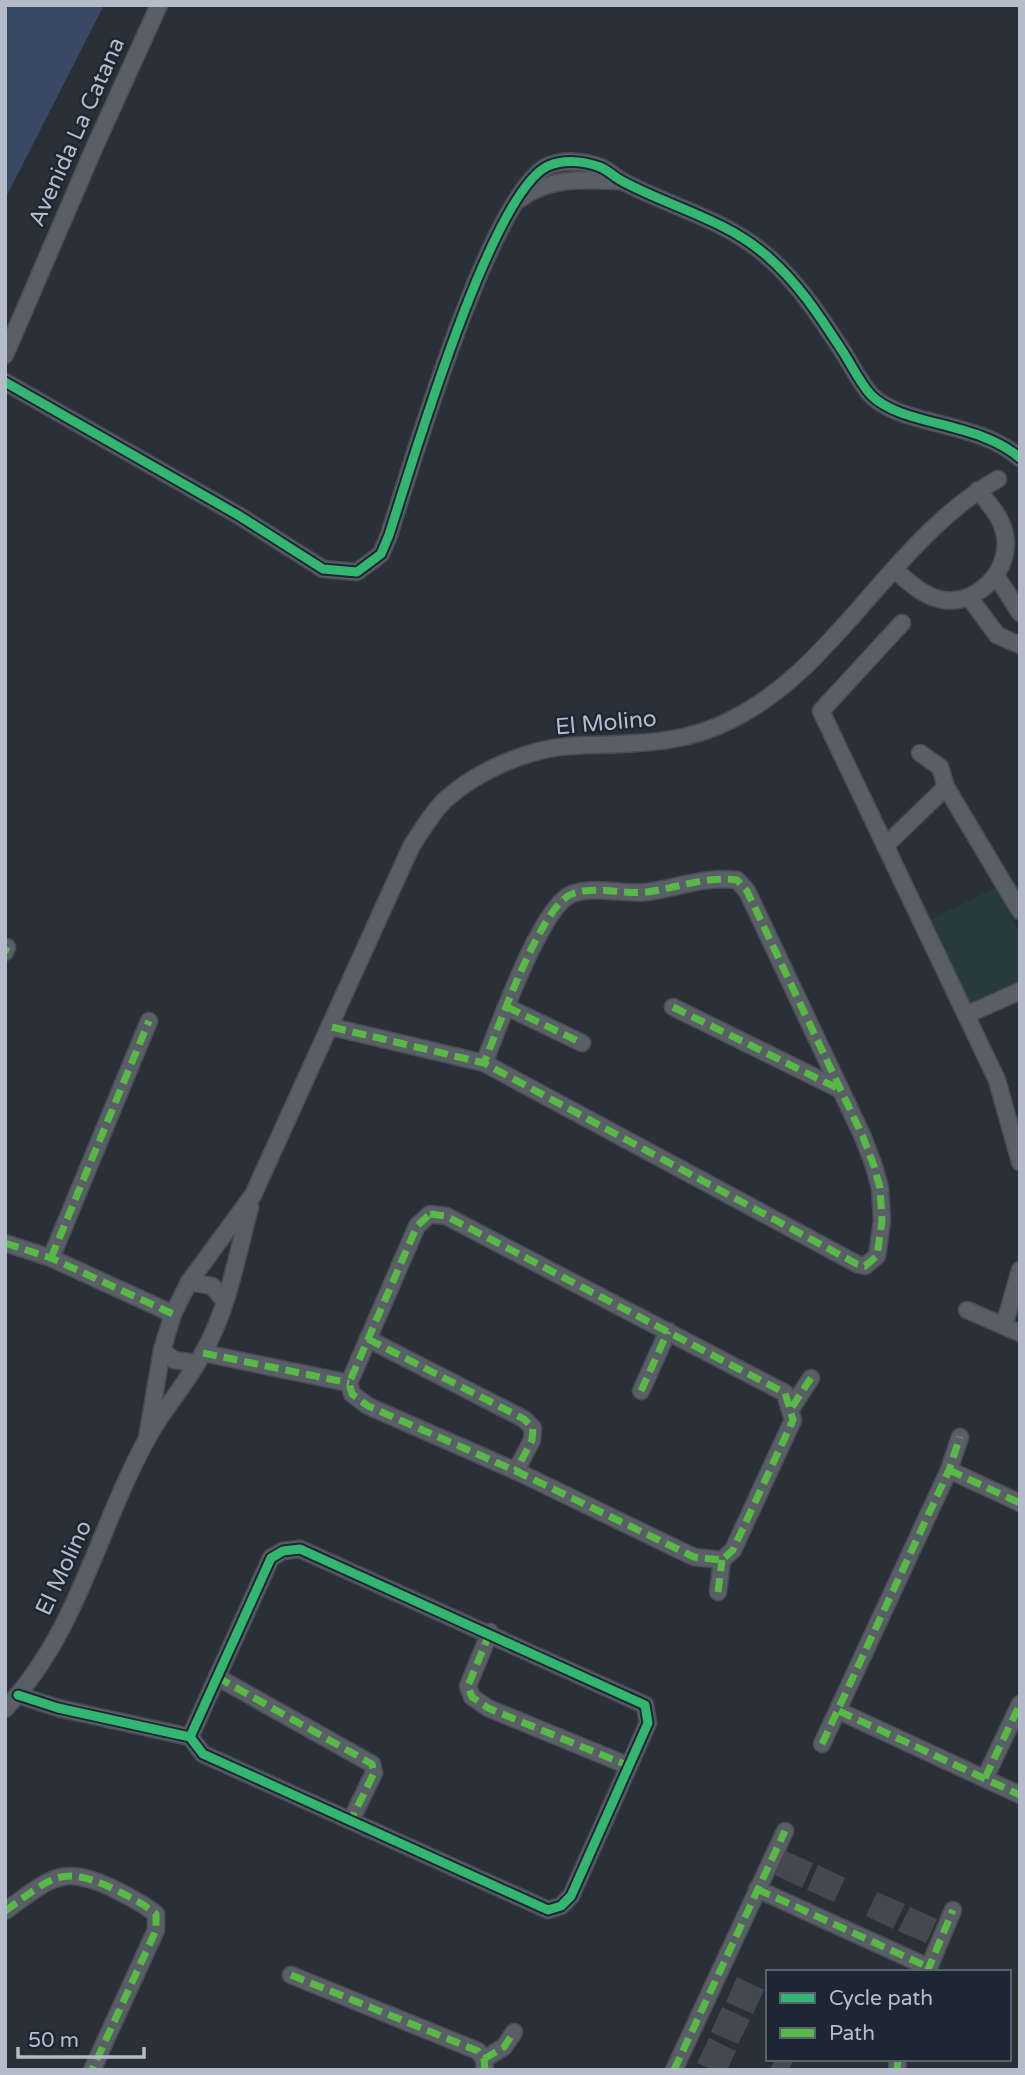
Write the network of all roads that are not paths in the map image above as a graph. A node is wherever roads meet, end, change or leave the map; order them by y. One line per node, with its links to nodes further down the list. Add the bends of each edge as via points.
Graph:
1 (159, 5): 2 (street, Avenida La Catana)
2 (5, 355)
3 (5, 382): 4 (street, via 323,569 357,572 380,554 389,535 459,330 515,203 542,186 561,181 622,181 741,236 767,256 818,315 872,395 893,410 988,437)
4 (1020, 458)
5 (998, 479): 6 (street, El Molino)
6 (978, 490): 7 (street, El Molino); 8 (street, via 1004,530 1004,559)
7 (894, 569): 9 (street, via 928,595 952,600); 22 (street, El Molino, via 802,668 760,705 729,722 681,739 541,751 499,765 454,793 411,847)
8 (997, 576): 9 (street); 10 (street)
9 (969, 597): 12 (street, via 997,635)
10 (1020, 613)
11 (902, 623): 15 (street, via 821,711)
12 (1020, 645)
13 (920, 753): 14 (street, via 940,767)
14 (946, 787): 15 (street); 16 (street)
15 (885, 846): 20 (street)
16 (1020, 911)
17 (1020, 991): 20 (street)
18 (507, 1007): 23 (street); 24 (street); 25 (street, via 544,922 561,899 588,890 646,892 722,878 737,880 747,891)
19 (673, 1007): 25 (street)
20 (966, 1015): 26 (street, via 997,1080)
21 (149, 1021): 29 (street)
22 (332, 1027): 24 (street); 27 (street, El Molino)
23 (582, 1043)
24 (484, 1063): 25 (street, via 865,1266 873,1263 881,1245 880,1188)
25 (841, 1090)
26 (1019, 1153)
27 (253, 1195): 31 (street, El Molino); 32 (street, El Molino)
28 (5, 1243): 29 (street)
29 (51, 1258): 34 (street)
30 (1020, 1270): 35 (street)
31 (189, 1282): 32 (street, via 212,1286); 34 (street, El Molino)
32 (224, 1300): 40 (street, El Molino)
33 (967, 1310): 35 (street)
34 (173, 1314): 39 (street, El Molino)
35 (1004, 1326): 37 (street)
36 (668, 1331): 38 (street, via 446,1216 430,1214 417,1226); 43 (street); 44 (street, via 785,1393)
37 (1020, 1333)
38 (368, 1339): 42 (street); 48 (street, via 524,1419 533,1428)
39 (162, 1350): 40 (street, via 174,1360); 46 (street, El Molino)
40 (200, 1358): 42 (street); 46 (street, El Molino)
41 (811, 1378): 44 (street)
42 (349, 1383): 48 (street, via 352,1394 368,1406)
43 (641, 1391)
44 (792, 1407): 50 (street, via 793,1419 733,1550)
45 (960, 1437): 47 (street)
46 (147, 1438): 54 (street, El Molino, via 70,1613 42,1665)
47 (948, 1470): 49 (street); 57 (street)
48 (516, 1471): 50 (street, via 694,1557)
49 (1020, 1503)
50 (722, 1560): 51 (street)
51 (718, 1592)
52 (490, 1632): 53 (street, via 300,1549 283,1550 271,1558); 60 (street, via 645,1705 648,1723); 60 (street, via 468,1686 472,1697)
53 (217, 1677): 58 (street); 63 (street, via 372,1764 374,1773)
54 (19, 1695): 56 (street, El Molino); 58 (street)
55 (1020, 1704): 61 (street)
56 (5, 1709)
57 (839, 1711): 59 (street); 61 (street)
58 (190, 1737): 63 (street, via 203,1754)
59 (822, 1744)
60 (629, 1766): 63 (street, via 571,1896 548,1910)
61 (985, 1778): 62 (street)
62 (1020, 1795)
63 (351, 1820)
64 (785, 1831): 65 (street)
65 (757, 1889): 68 (street); 73 (street)
66 (953, 1910): 68 (street)
67 (5, 1911): 72 (street, via 44,1884 69,1874 86,1875 156,1914 156,1930)
68 (928, 1969)
69 (291, 1975): 71 (street, via 478,2051)
70 (514, 2032): 71 (street)
71 (485, 2064)
72 (92, 2070)
73 (674, 2070)

